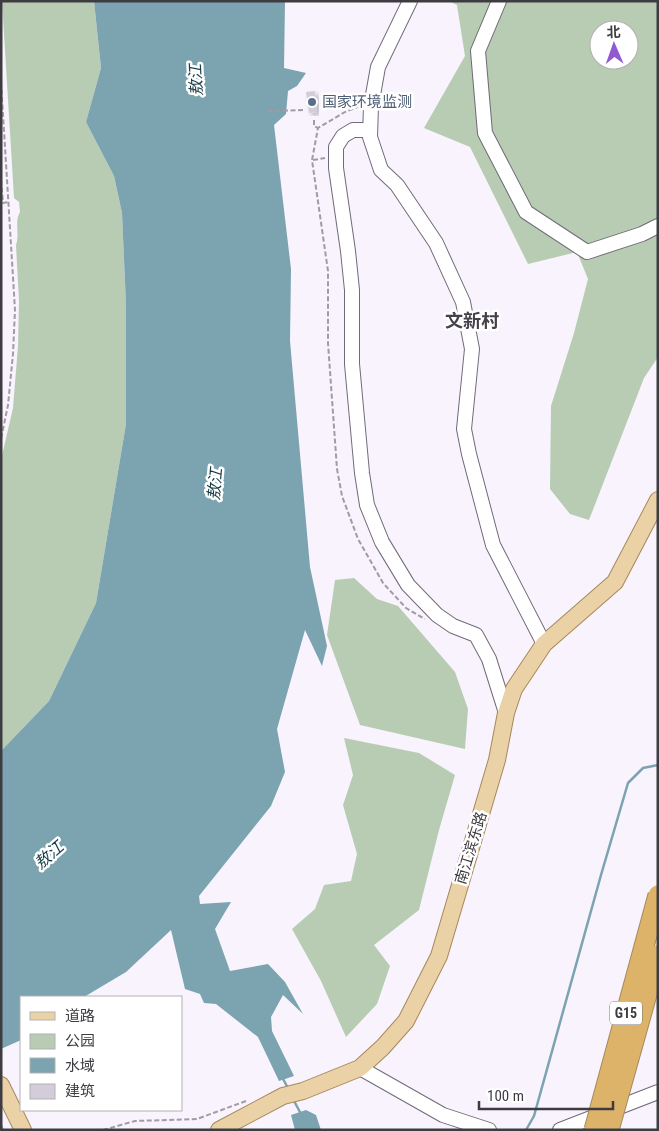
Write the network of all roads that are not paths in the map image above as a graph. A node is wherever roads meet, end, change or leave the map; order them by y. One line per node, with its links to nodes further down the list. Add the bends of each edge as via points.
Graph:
1 (410, 1): 6 (street, via 378,67 370,106 370,136 381,170 397,186 436,243 463,302 472,349 464,429 469,454 493,545)
2 (499, 1): 4 (street, via 478,51 485,133 526,212 587,252)
3 (363, 130): 7 (street, via 352,130 343,136 336,147 336,168 352,290 352,364 368,504 382,542 408,585 437,615 452,626 476,635 489,659)
4 (658, 226)
5 (658, 500): 6 (main road, 南江滨东路, via 615,582)
6 (544, 644): 7 (main road, 南江滨东路, via 514,689)
7 (506, 713): 10 (main road, 南江滨东路, via 497,760 438,956 406,1021)
8 (658, 895): 19 (highway, G15, bridge)
9 (658, 955): 20 (highway, G15, bridge)
10 (360, 1068): 16 (main road, 南江滨东路, via 283,1096); 17 (street, via 443,1115)
11 (1, 1084): 15 (main road)
12 (658, 1092): 18 (street)
13 (1, 1109): 14 (main road)
14 (11, 1130)
15 (23, 1130)
16 (219, 1130)
17 (489, 1130)
18 (560, 1130)
19 (594, 1130)
20 (609, 1130)

